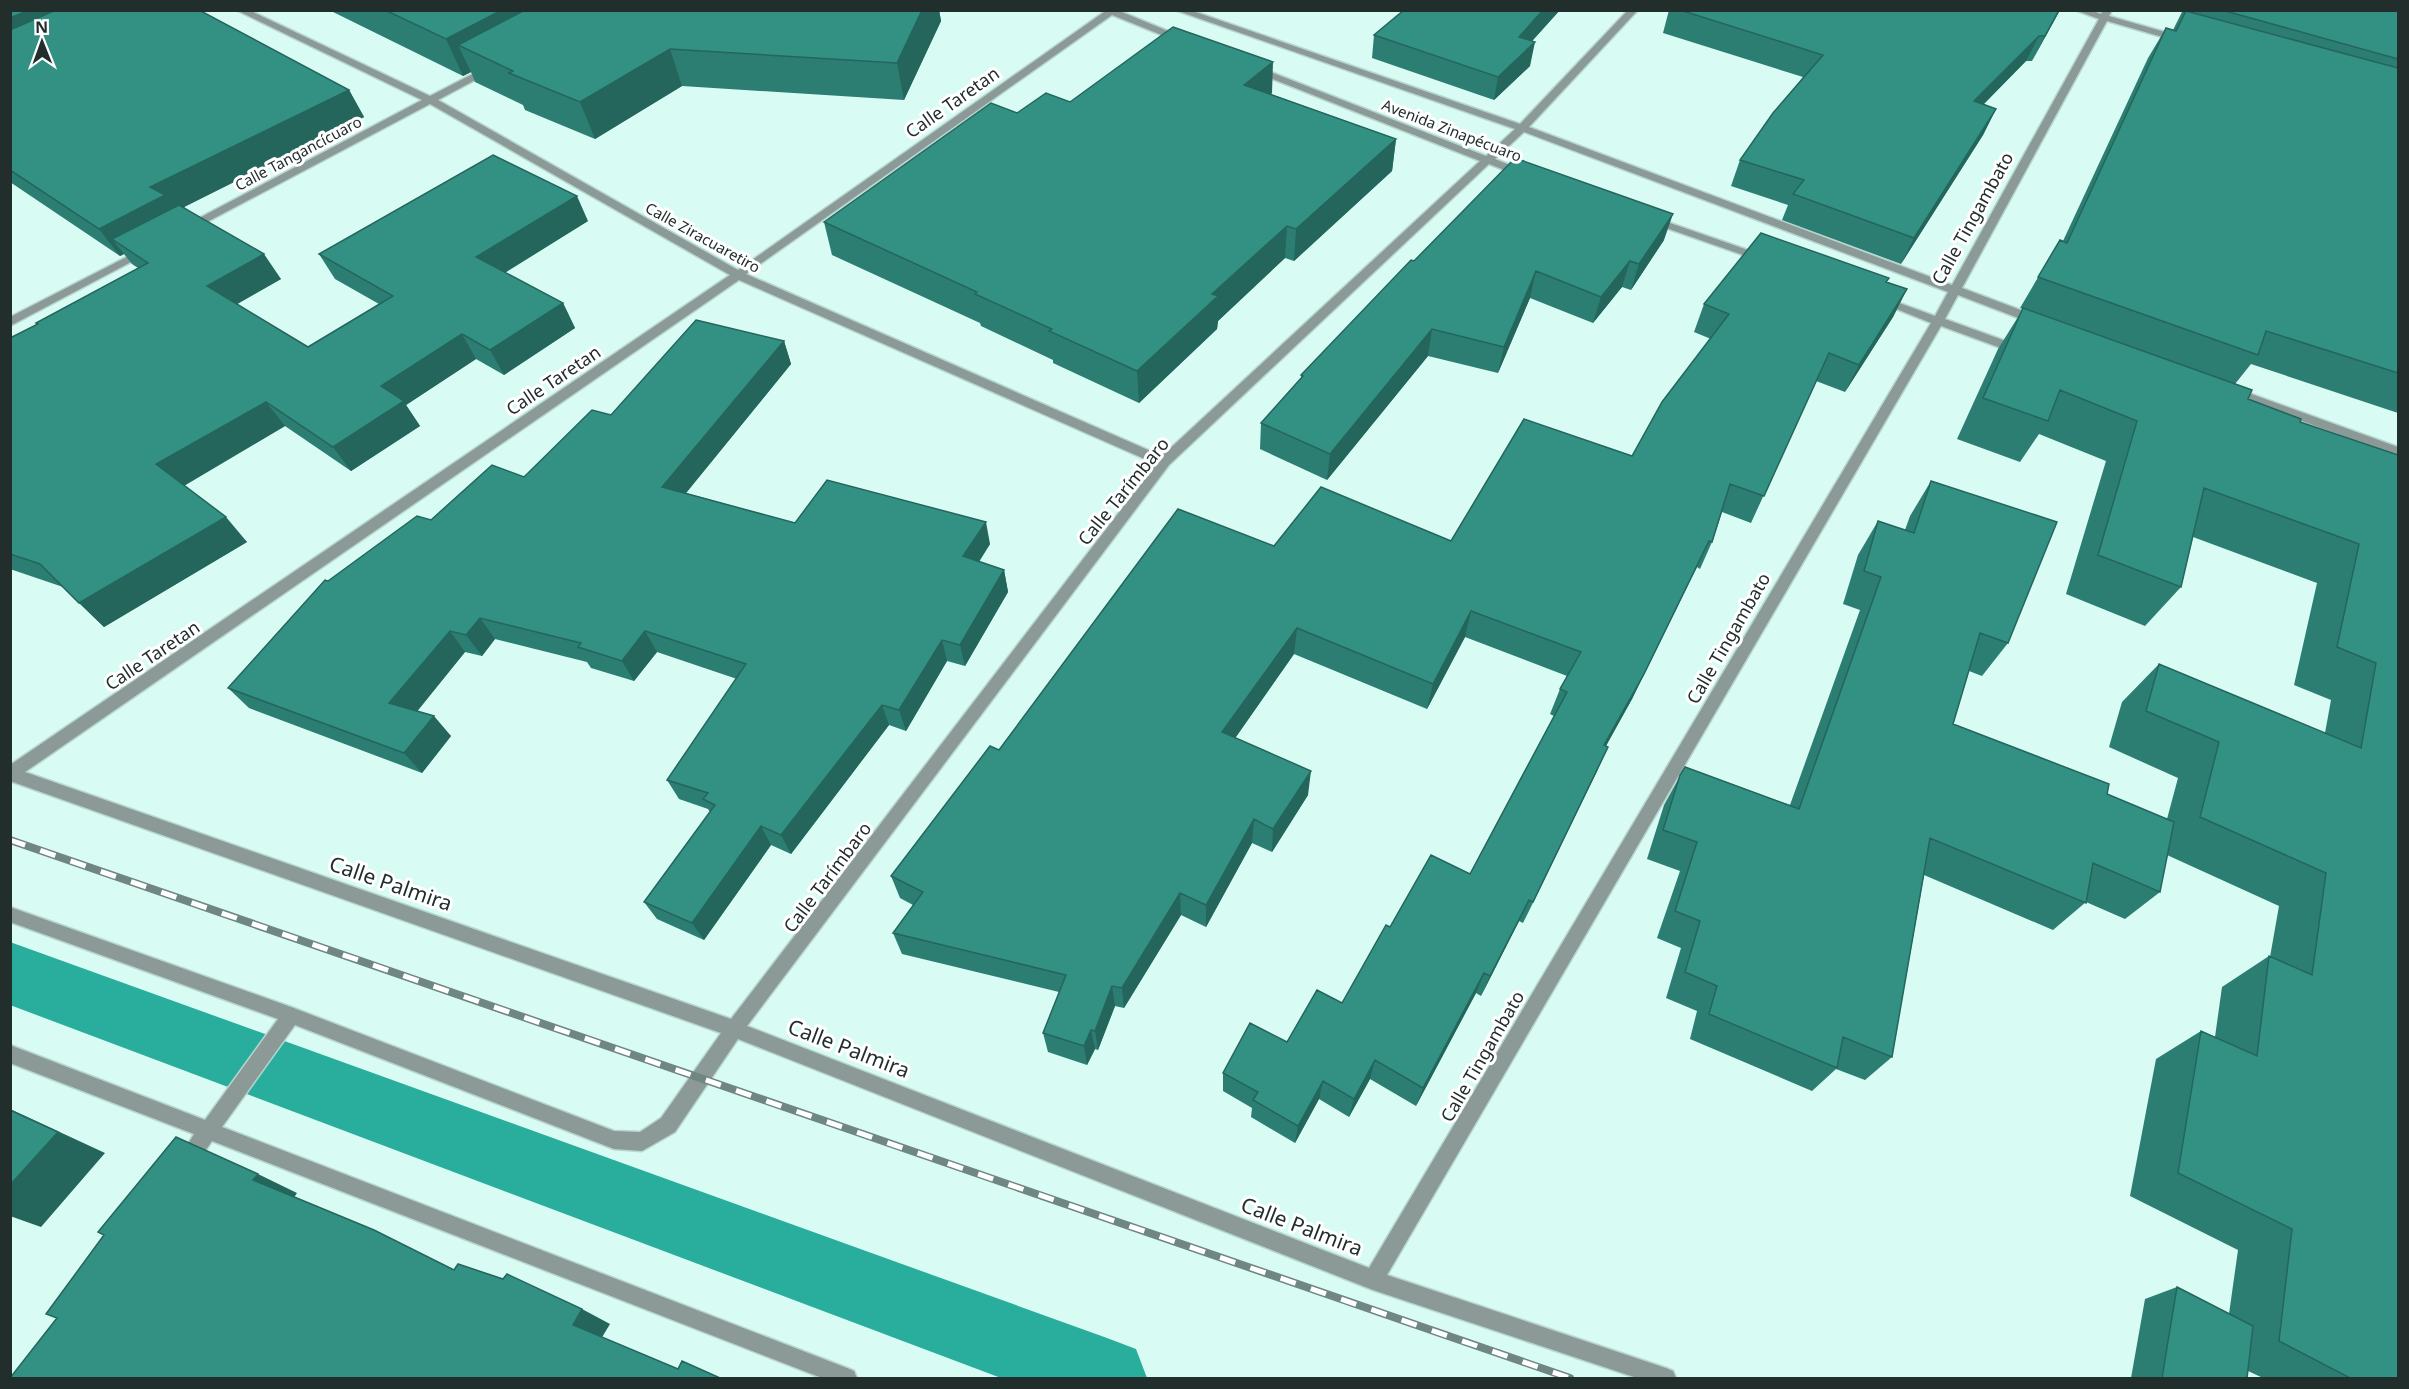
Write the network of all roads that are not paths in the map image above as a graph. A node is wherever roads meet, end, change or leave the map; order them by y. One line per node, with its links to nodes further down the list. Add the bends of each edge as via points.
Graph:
1 (240, 10): 11 (street, Calle Ziracuaretiro)
2 (1179, 10): 12 (street, Avenida Zinapécuaro)
3 (1634, 10): 12 (street, Calle Tarímbaro)
4 (2079, 10): 6 (street)
5 (1110, 11): 7 (street); 19 (street, Calle Taretan)
6 (2106, 14): 8 (street); 20 (street, Calle Tingambato)
7 (1188, 43)
8 (2195, 43)
9 (500, 63): 11 (street, Calle Tangancícuaro)
10 (1244, 64): 13 (street, Avenida Zinapécuaro)
11 (430, 100): 16 (street, Calle Tangancícuaro); 19 (street, Calle Ziracuaretiro)
12 (1522, 128): 13 (street, Calle Tarímbaro); 20 (street, Avenida Zinapécuaro)
13 (1487, 161): 14 (street, Avenida Zinapécuaro); 28 (street, Calle Tarímbaro)
14 (1532, 177)
15 (1634, 213): 18 (street)
16 (178, 233)
17 (157, 244): 23 (street)
18 (1780, 265)
19 (738, 275): 28 (street, Calle Ziracuaretiro); 29 (street, Calle Taretan)
20 (1955, 291): 22 (street, Calle Tingambato); 24 (street, Avenida Zinapécuaro)
21 (1870, 297): 22 (street)
22 (1938, 321): 25 (street); 36 (street, Calle Tingambato)
23 (10, 322)
24 (2055, 327)
25 (2028, 354)
26 (2221, 387): 27 (street)
27 (2398, 452)
28 (1164, 462): 32 (street, Calle Tarímbaro)
29 (10, 774): 32 (street, Calle Palmira)
30 (10, 914): 31 (street, Calle Tarímbaro)
31 (288, 1020): 32 (street, Calle Tarímbaro, via 614,1140 642,1142 668,1125); 34 (street)
32 (734, 1029): 36 (street, Calle Palmira)
33 (10, 1054): 34 (street)
34 (211, 1125): 35 (street); 37 (street)
35 (175, 1178)
36 (1373, 1280): 38 (street, Calle Palmira)
37 (847, 1378)
38 (1666, 1378)

